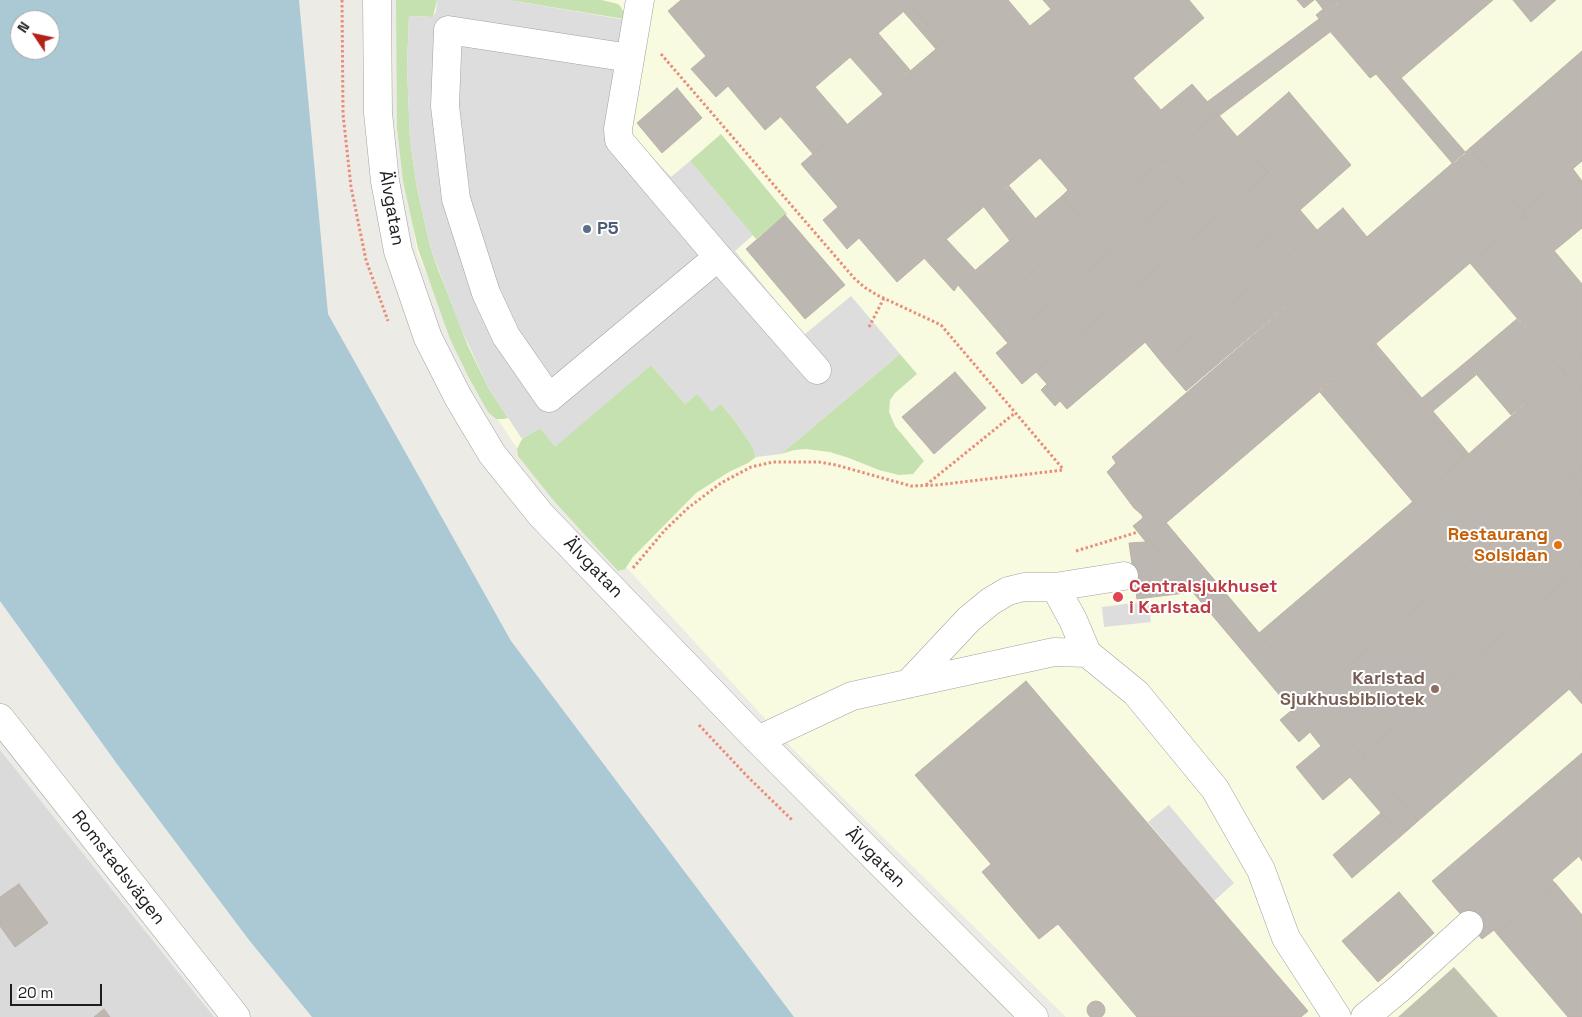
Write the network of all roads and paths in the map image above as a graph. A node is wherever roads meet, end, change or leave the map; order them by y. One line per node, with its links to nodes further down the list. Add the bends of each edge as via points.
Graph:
1 (377, 0): 17 (street, Älvgatan, via 378,114 385,181 398,251 428,338 458,397 492,454 542,515)
2 (640, 0): 4 (street)
3 (660, 54): 6 (path, via 854,278)
4 (630, 58): 5 (street, via 619,140); 5 (street, via 448,30 445,106 456,199 486,293 506,336 548,398)
5 (718, 257): 8 (street)
6 (884, 298): 7 (path); 9 (path, via 941,325)
7 (869, 327)
8 (818, 370)
9 (1015, 413): 10 (path); 10 (path, via 1063,470)
10 (926, 485): 11 (path, via 911,486 819,462 773,462 751,466 688,508)
11 (632, 569)
12 (1124, 576): 13 (street)
13 (1055, 587): 14 (street); 15 (street, via 1024,587 1008,591 991,601 968,619)
14 (1087, 654): 15 (street, via 1054,652); 21 (street, via 1136,693 1215,789 1261,870 1286,938)
15 (908, 684): 17 (street, via 852,696)
16 (0, 718): 19 (street, Romstadsvägen)
17 (758, 740): 20 (street, Älvgatan)
18 (1470, 925): 22 (street)
19 (236, 1017)
20 (1034, 1017)
21 (1337, 1017)
22 (1365, 1017)

